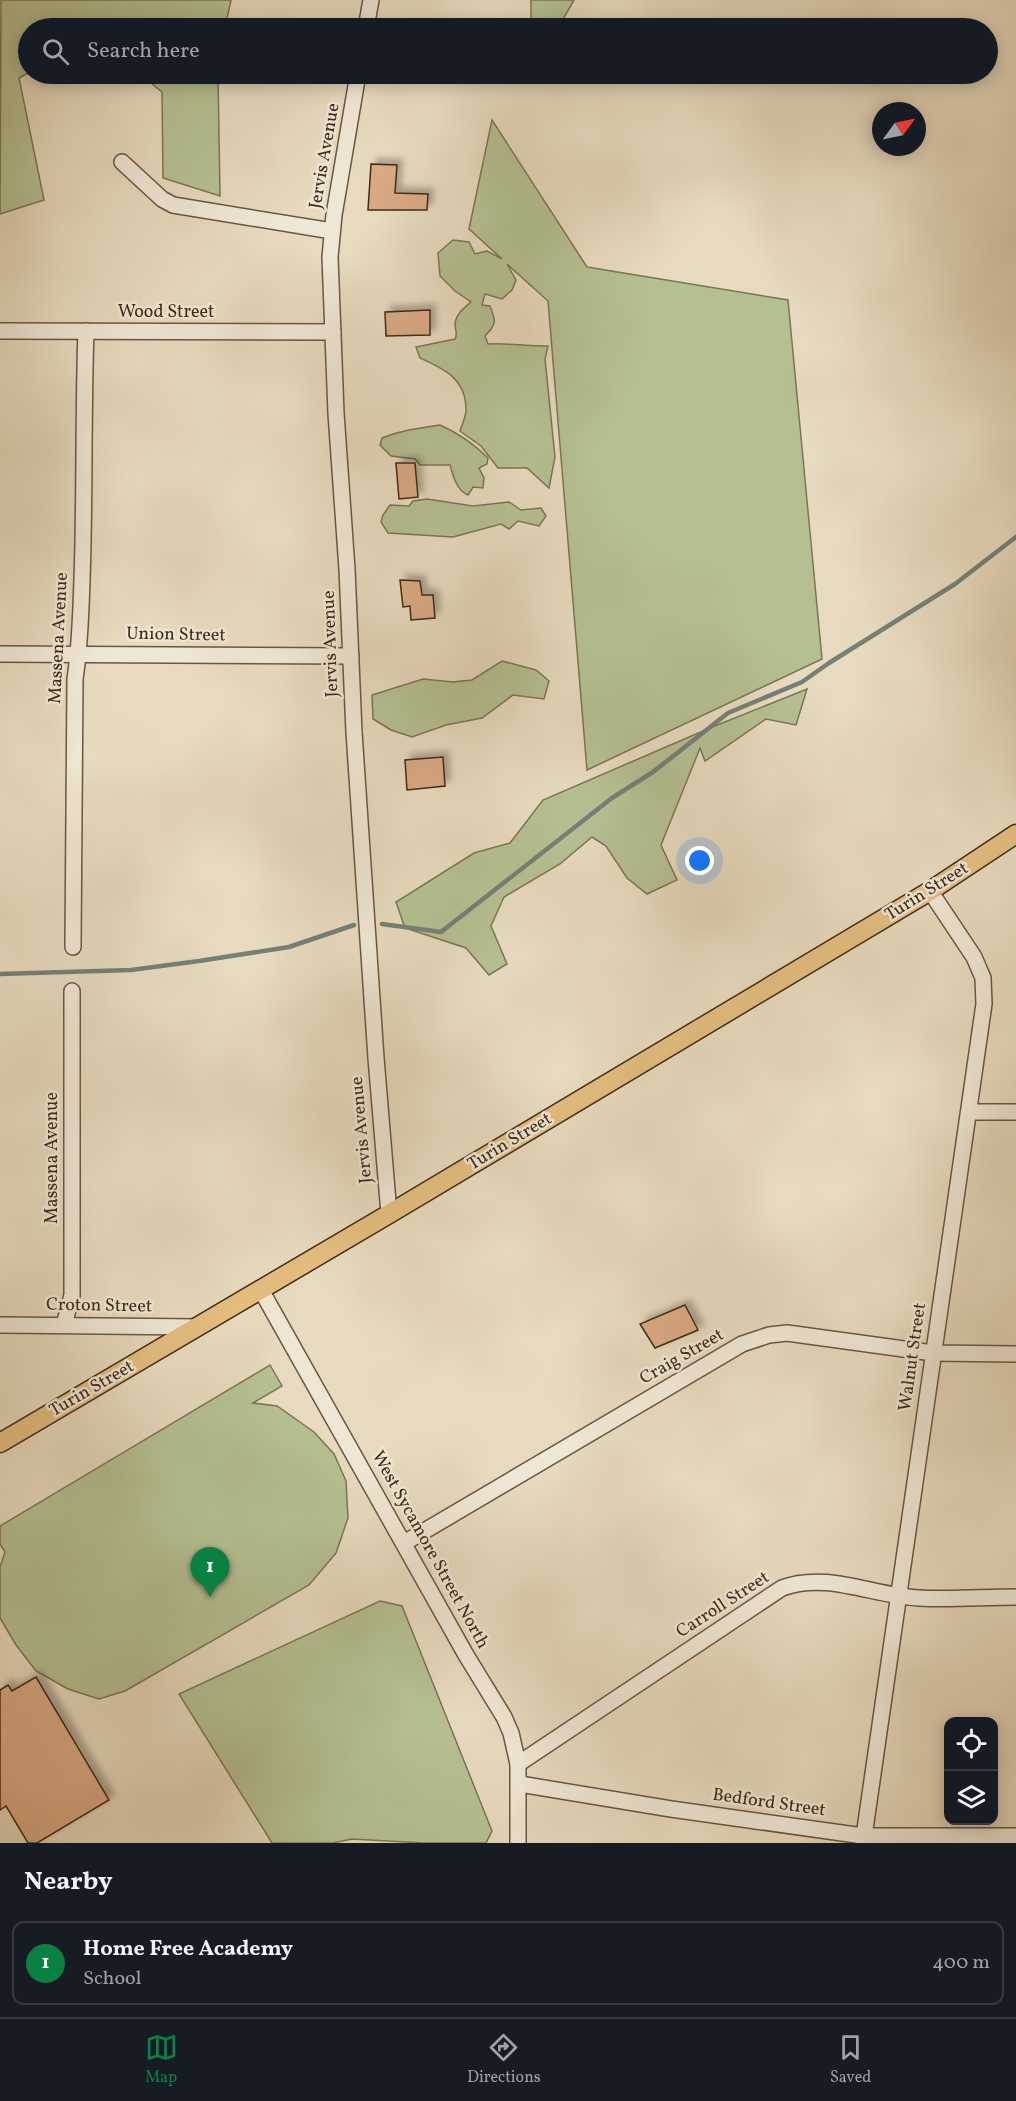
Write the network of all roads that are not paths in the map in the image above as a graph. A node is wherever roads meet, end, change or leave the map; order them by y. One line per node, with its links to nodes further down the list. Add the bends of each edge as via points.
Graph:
1 (371, 0): 2 (street)
2 (368, 18)
3 (356, 84): 5 (street, Jervis Avenue)
4 (122, 162): 5 (street, via 173,205)
5 (332, 231): 8 (street, Jervis Avenue)
6 (0, 331): 7 (street, Wood Street)
7 (86, 331): 8 (street, Wood Street); 10 (street, Massena Avenue)
8 (333, 332): 11 (street, Jervis Avenue)
9 (0, 654): 10 (street, Union Street)
10 (79, 654): 11 (street, Union Street); 14 (street, Massena Avenue, via 75,679)
11 (351, 656): 18 (street, Jervis Avenue)
12 (1016, 834): 13 (main road, Turin Street)
13 (930, 891): 16 (street, Walnut Street, via 974,957 983,978 984,1004); 18 (main road, Turin Street)
14 (73, 947)
15 (72, 991): 21 (street, Massena Avenue, via 72,1295)
16 (969, 1112): 17 (street); 23 (street, Walnut Street)
17 (1016, 1112)
18 (389, 1214): 19 (main road, Turin Street)
19 (261, 1290): 22 (main road, Turin Street); 26 (street, West Sycamore Street North)
20 (0, 1325): 21 (street, Croton Street)
21 (64, 1325): 22 (street, Croton Street)
22 (198, 1327): 25 (main road, Turin Street)
23 (933, 1353): 24 (street, Craig Street); 26 (street, Craig Street, via 787,1333 742,1344); 27 (street, Walnut Street)
24 (1016, 1354)
25 (0, 1443)
26 (404, 1543): 29 (street, West Sycamore Street North, via 504,1717)
27 (899, 1595): 28 (street, Carroll Street); 29 (street, Carroll Street, via 819,1581 782,1588); 32 (street, Walnut Street)
28 (1016, 1597)
29 (518, 1764): 30 (street, West Sycamore Street North)
30 (520, 1784): 32 (street, Bedford Street); 33 (street, West Sycamore Street North)
31 (1016, 1836): 32 (street, Bedford Street)
32 (863, 1839)
33 (518, 1843)

